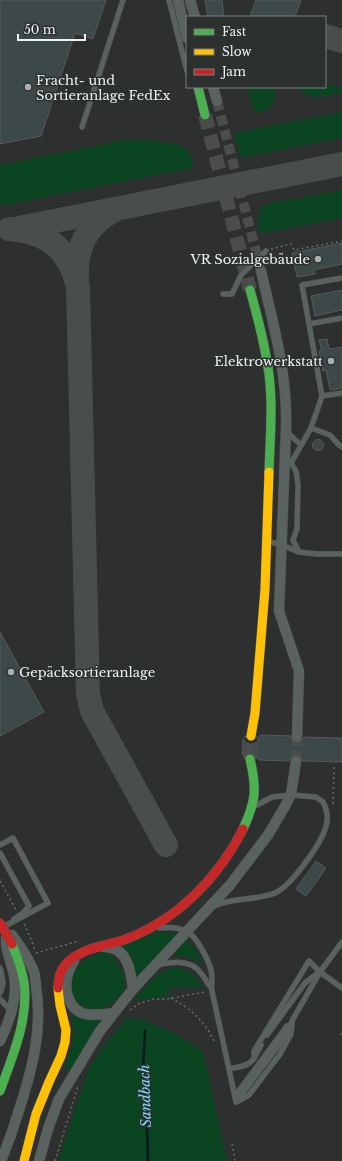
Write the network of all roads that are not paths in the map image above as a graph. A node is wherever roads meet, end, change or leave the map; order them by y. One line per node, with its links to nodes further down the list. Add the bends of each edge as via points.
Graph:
1 (123, 0): 12 (lane)
2 (170, 0): 7 (lane)
3 (178, 0): 6 (street)
4 (190, 0): 5 (street)
5 (195, 16)
6 (186, 34)
7 (186, 67)
8 (213, 88): 10 (street)
9 (196, 90): 11 (street)
10 (217, 101)
11 (205, 115)
12 (82, 127)
13 (266, 251): 17 (lane, via 241,275 232,294)
14 (261, 271): 23 (street, via 283,372)
15 (342, 278): 19 (lane, via 302,285)
16 (250, 290): 26 (street, via 262,333 269,375 271,418)
17 (223, 294)
18 (342, 318): 19 (lane)
19 (309, 324): 21 (lane)
20 (342, 393): 21 (lane)
21 (322, 396): 22 (lane)
22 (311, 428): 24 (lane); 25 (lane, via 330,434)
23 (286, 429): 24 (lane); 27 (street)
24 (301, 445): 28 (lane, via 291,463 296,471 298,485 293,540)
25 (342, 447)
26 (267, 541): 27 (lane); 30 (street, via 260,668)
27 (282, 545): 28 (lane); 31 (street, via 279,611 299,671)
28 (299, 552): 29 (lane)
29 (342, 554)
30 (250, 736)
31 (297, 737)
32 (250, 759): 35 (street, via 256,786)
33 (296, 761): 34 (street)
34 (291, 795): 35 (lane, via 272,797); 38 (street, via 268,835); 38 (lane, via 316,797 326,807 327,825 323,836 308,858 288,884 277,892 266,897 218,904)
35 (252, 810): 40 (street, via 223,865 207,884 174,913)
36 (0, 845): 39 (lane, via 13,838 48,903)
37 (0, 853): 39 (lane, via 29,906 23,912)
38 (208, 909): 41 (street)
39 (2, 922): 53 (street, via 14,974 14,1001); 60 (street, bridge, via 19,959 26,998 21,1028); 63 (street, via 29,958 39,1002 33,1062 9,1143)
40 (148, 930): 41 (lane, via 169,927); 43 (street)
41 (187, 931): 45 (street); 48 (lane, via 198,943 210,968)
42 (342, 942): 47 (lane)
43 (103, 946): 44 (street); 50 (street, via 115,948 125,959 131,972)
44 (75, 957): 54 (street, via 66,984 67,994 73,1006 85,1014); 59 (street, via 65,966 59,979 65,1043)
45 (156, 965): 48 (lane, via 174,962 188,964 196,969); 50 (street)
46 (0, 968): 51 (lane, via 3,988)
47 (320, 972): 49 (lane); 55 (lane); 57 (lane, via 305,983 263,1040); 57 (lane, via 309,961 254,1051)
48 (212, 988): 58 (lane)
49 (342, 988)
50 (132, 989): 54 (street)
51 (0, 993)
52 (0, 1000): 53 (lane)
53 (11, 1011): 56 (street)
54 (114, 1013): 62 (street, via 100,1031)
55 (293, 1020): 61 (lane); 61 (lane, via 284,1038 236,1102)
56 (0, 1041)
57 (254, 1059): 58 (lane, via 246,1066)
58 (230, 1069): 61 (lane)
59 (46, 1089): 62 (street, via 54,1091); 64 (street, via 32,1127)
60 (0, 1091)
61 (235, 1096)
62 (59, 1099): 65 (street)
63 (0, 1161)
64 (24, 1161)
65 (39, 1161)

